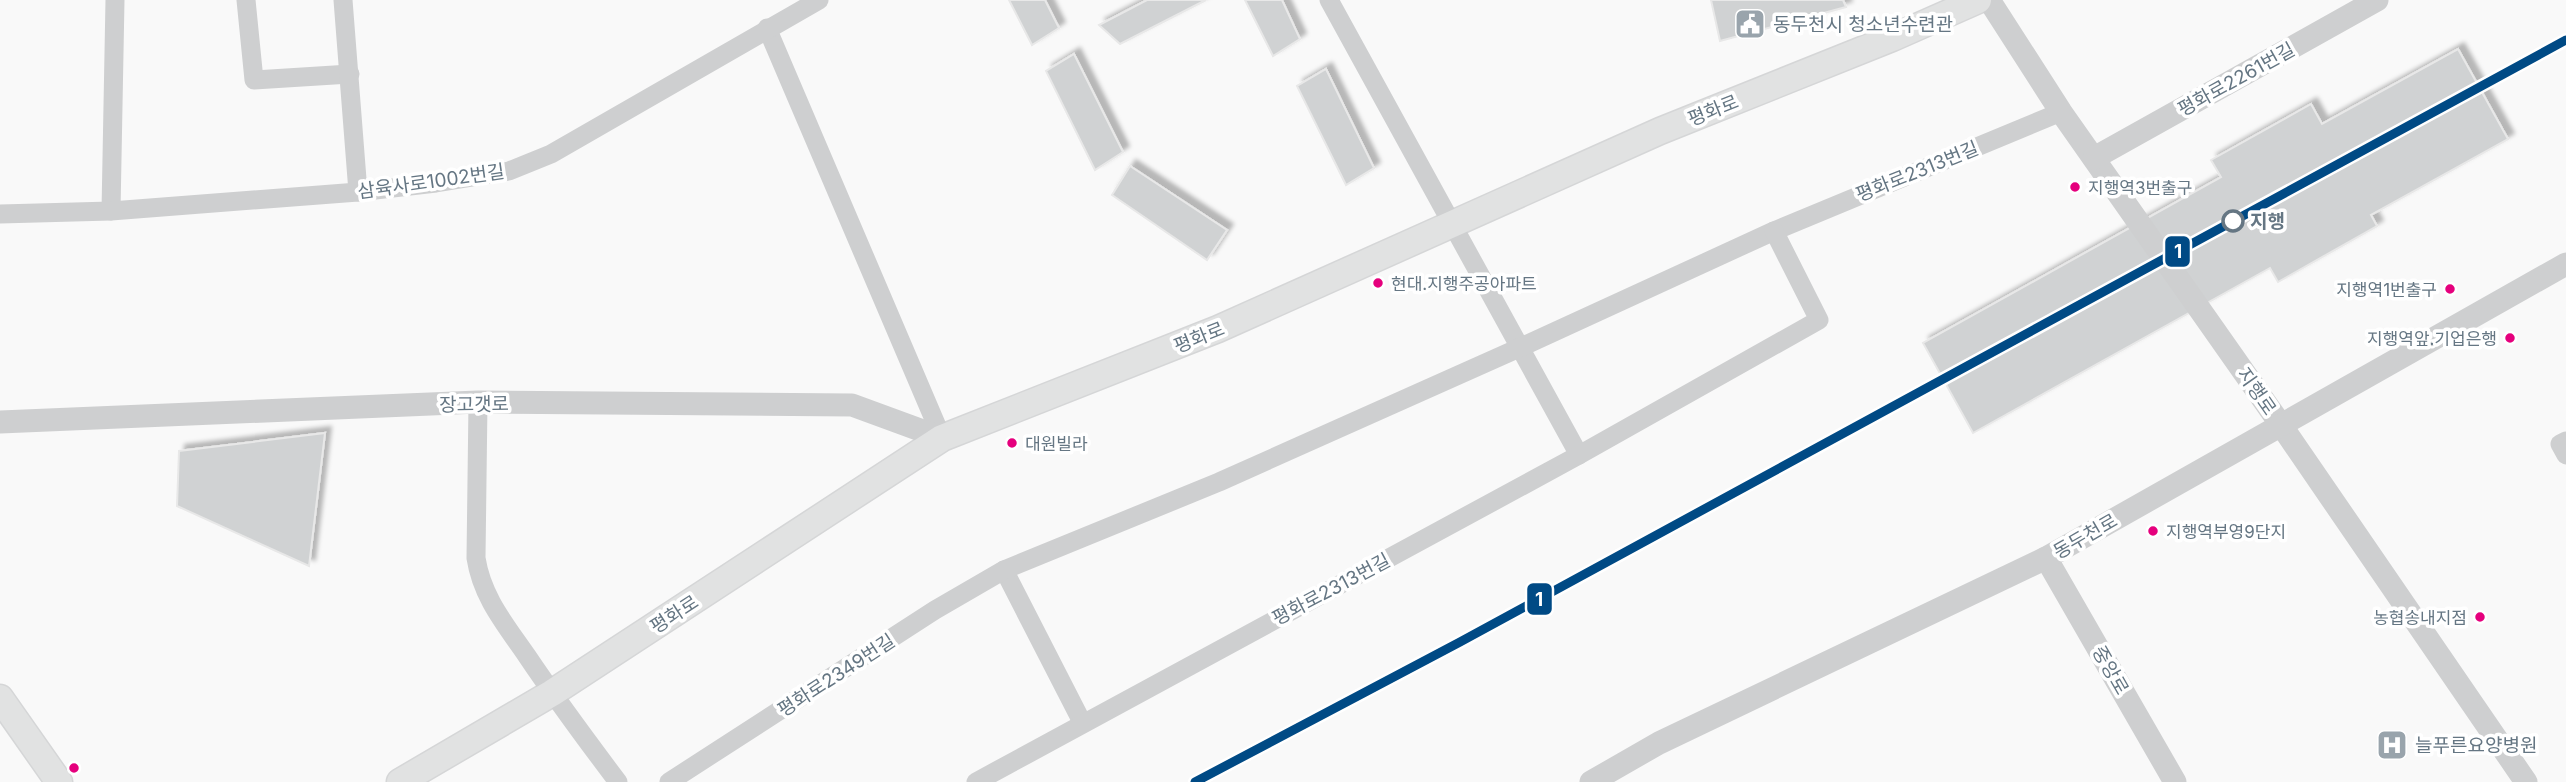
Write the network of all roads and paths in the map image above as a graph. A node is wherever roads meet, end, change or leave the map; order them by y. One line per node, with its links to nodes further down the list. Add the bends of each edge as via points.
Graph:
1 (115, 0): 14 (street)
2 (246, 0): 10 (street, via 254,80)
3 (343, 0): 10 (street)
4 (819, 0): 9 (street, 삼육사로1002번길)
5 (1329, 0): 16 (street)
6 (1978, 0): 16 (main road, 평화로, via 1660,131)
7 (1989, 0): 11 (street, 지행로)
8 (2377, 0): 12 (street, 평화로2261번길)
9 (767, 28): 13 (street, 삼육사로1002번길, via 551,154 509,171); 23 (street)
10 (350, 74): 13 (street)
11 (2061, 112): 12 (street, 지행로); 17 (street, 평화로2313번길)
12 (2094, 159): 22 (street, 지행로)
13 (358, 192): 14 (street, 삼육사로1002번길)
14 (111, 211): 15 (street, 삼육사로1002번길)
15 (0, 214)
16 (1451, 224): 19 (street); 23 (main road, 평화로, via 1218,330)
17 (1774, 231): 19 (street, 평화로2313번길); 25 (street, 평화로2313번길, via 1819,320)
18 (2566, 264): 22 (street, 동두천로)
19 (1519, 348): 25 (street); 28 (street, 평화로2313번길, via 1219,482)
20 (478, 402): 21 (street, 장고갯로); 23 (street, 장고갯로, via 852,405); 29 (street, via 476,558 480,581)
21 (0, 422)
22 (2281, 425): 27 (street, 동두천로); 39 (street, 지행로)
23 (942, 438): 29 (main road, 평화로)
24 (2566, 441): 26 (street, via 2560,444)
25 (1579, 455): 31 (street, 평화로2313번길)
26 (2566, 455)
27 (2046, 558): 37 (street, 동두천로, via 1659,743); 38 (street, 중앙로)
28 (1004, 570): 31 (street); 35 (street, 평화로2349번길)
29 (552, 693): 33 (main road, 평화로); 34 (street)
30 (0, 698): 32 (main road)
31 (1082, 722): 36 (street)
32 (59, 782)
33 (401, 782)
34 (618, 782)
35 (669, 782)
36 (976, 782)
37 (1591, 782)
38 (2175, 782)
39 (2526, 782)

